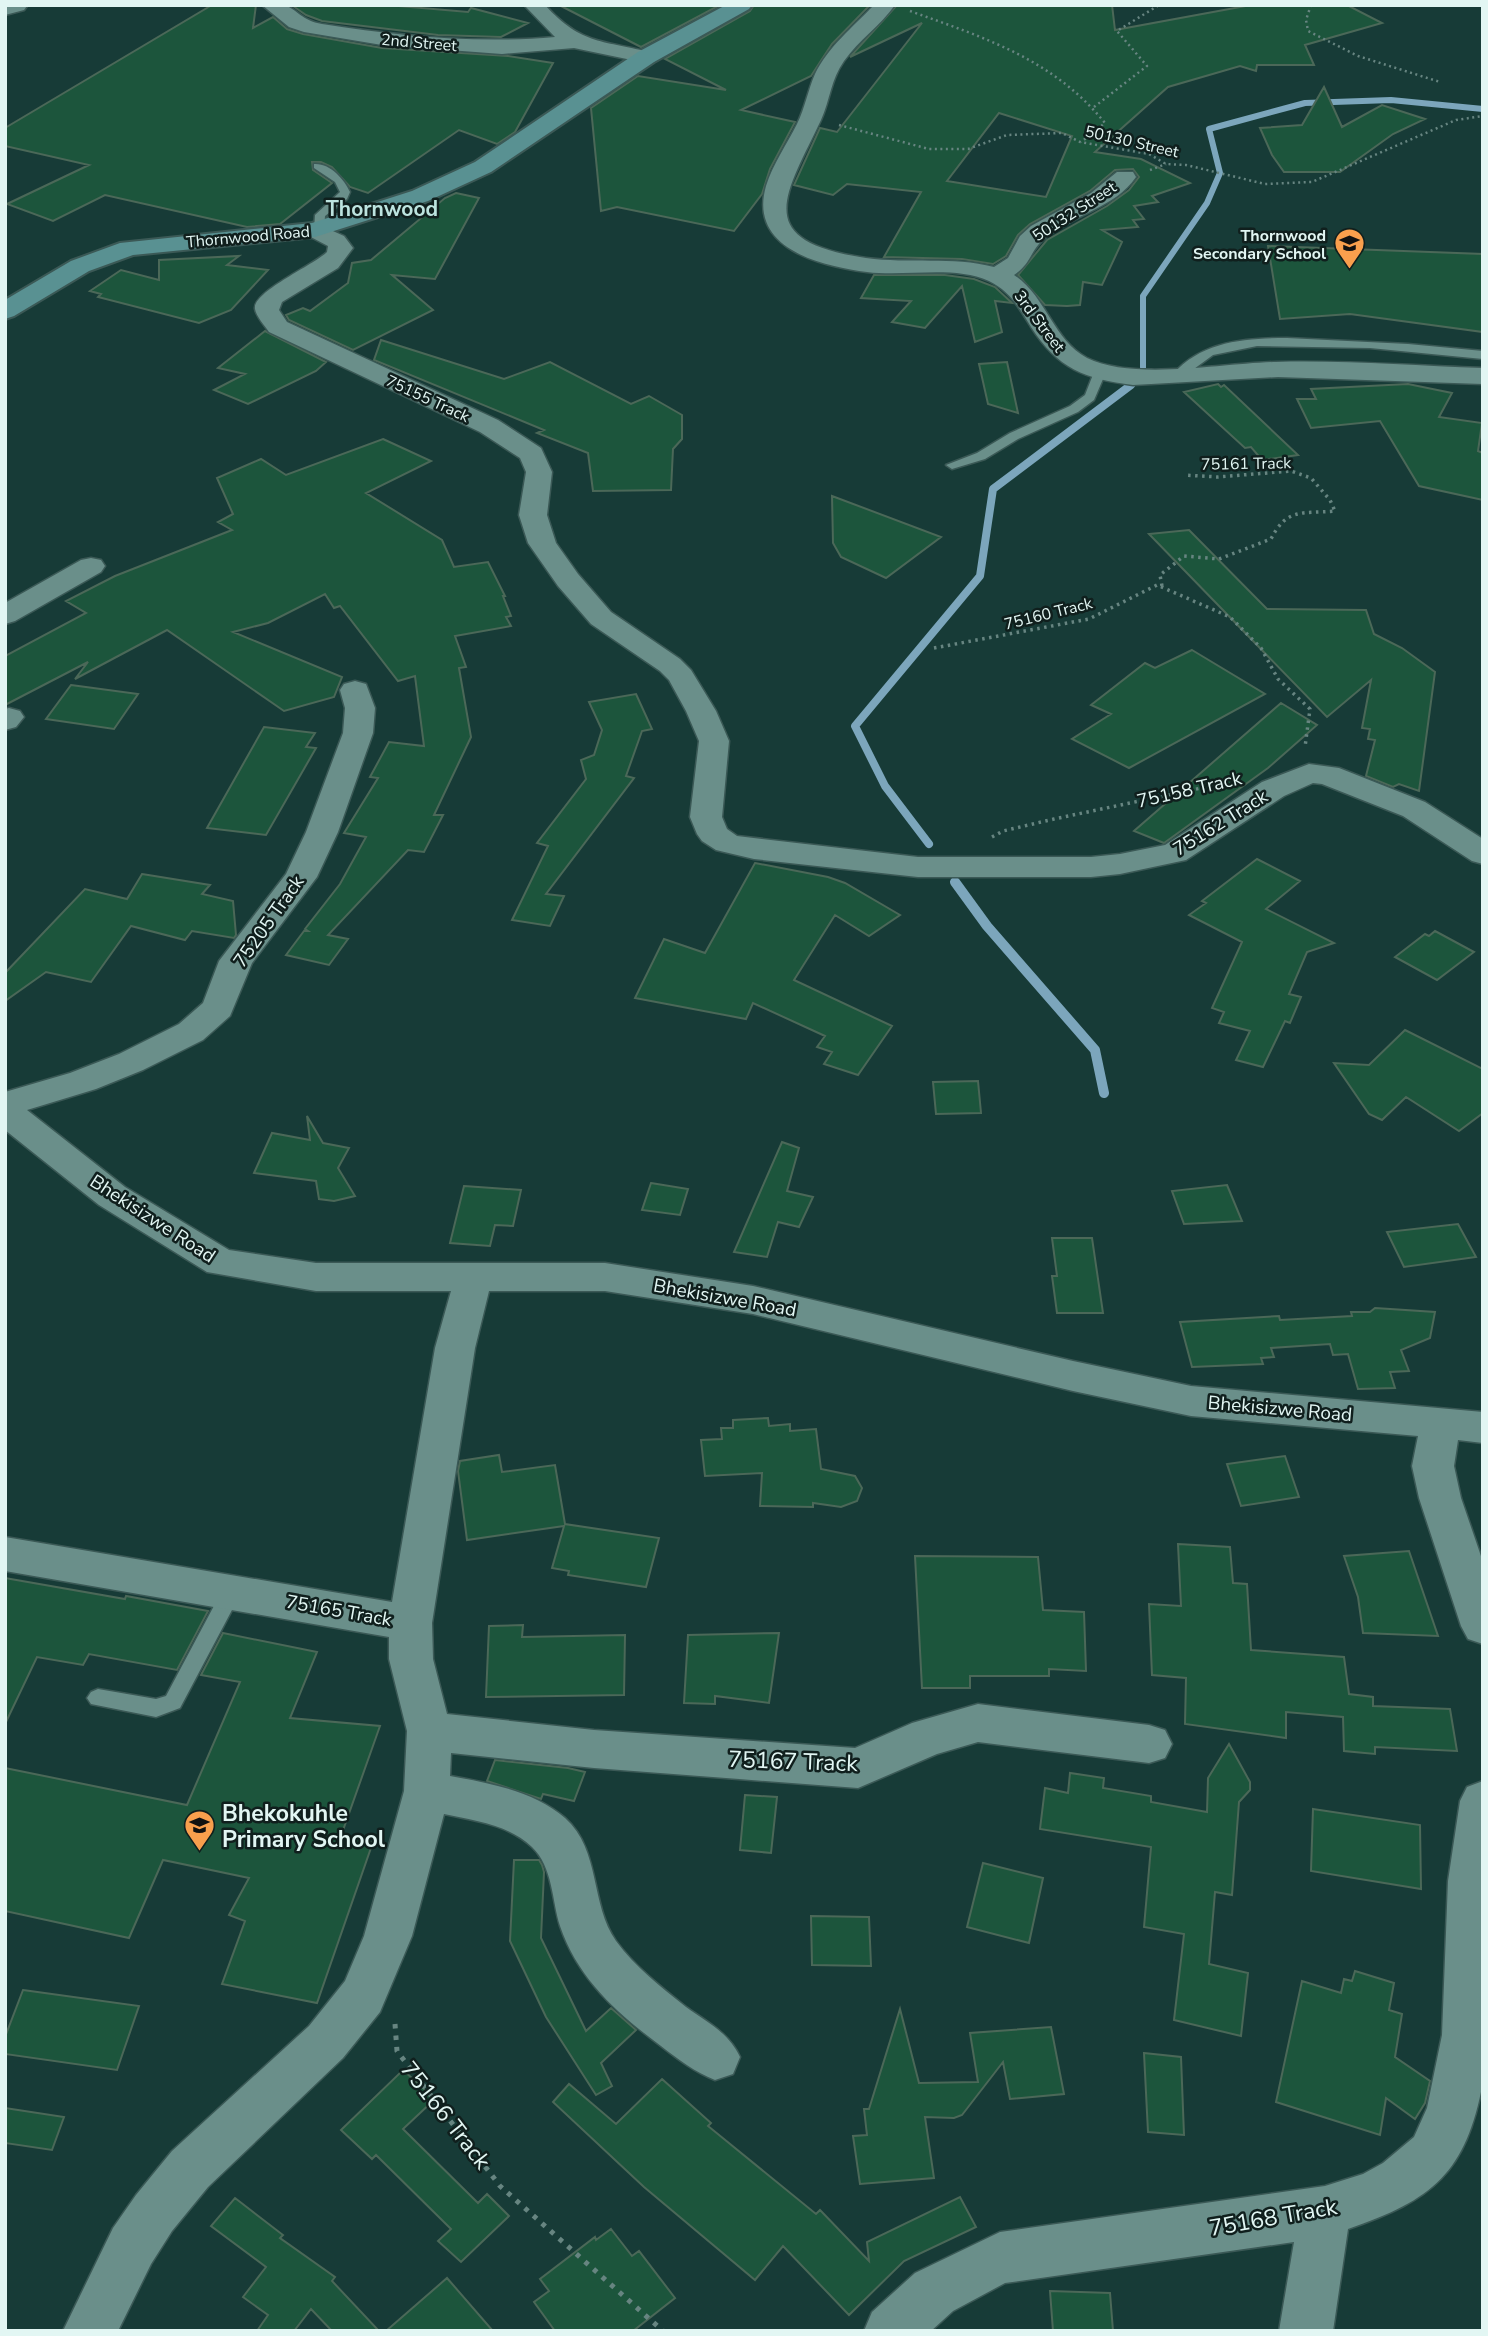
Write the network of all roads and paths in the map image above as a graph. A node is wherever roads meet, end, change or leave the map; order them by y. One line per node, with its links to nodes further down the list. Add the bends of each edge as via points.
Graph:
1 (271, 5): 7 (street, 2nd Street, via 311,28 382,40 502,48)
2 (534, 5): 7 (street, via 557,32)
3 (742, 5): 8 (street, Thornwood Road)
4 (1159, 5): 10 (path, via 1117,30 1147,66)
5 (1311, 5): 9 (path, via 1308,31 1357,56)
6 (895, 7): 10 (path, via 1018,52 1084,95); 12 (street, 3rd Street, via 849,42 828,70)
7 (573, 42): 8 (street)
8 (646, 57): 16 (street, Thornwood Road, via 482,167 420,196)
9 (1440, 82)
10 (1094, 107): 13 (path, via 1105,123)
11 (1483, 116): 13 (path, 50130 Street, via 1456,120 1312,182 1265,184 1166,164 1121,147)
12 (812, 117): 13 (path, 50130 Street, via 929,149 968,149 1007,135 1062,133); 17 (street, 3rd Street, via 782,173 773,205 787,237 849,262 959,267)
13 (1080, 142)
14 (318, 166): 16 (lane, via 339,180 345,192 320,215)
15 (1125, 177): 17 (street, 50132 Street, via 1099,198 1040,231 1028,241 1018,262)
16 (317, 230): 18 (street, Thornwood Road, via 129,248 80,266); 33 (street, 75155 Track, via 336,241 341,248 338,256 267,304 278,327 489,426 532,454 539,472 533,515 538,534 568,580 601,618 670,665 701,710 714,741 706,817 713,834 727,843 754,849 918,867)
17 (997, 276): 20 (street, 3rd Street, via 1021,292 1061,350)
18 (5, 311)
19 (1483, 355): 21 (lane, via 1419,346 1294,341 1243,344 1200,356)
20 (1100, 372): 21 (street, 3rd Street, via 1133,377); 23 (lane, via 1090,397 1074,409 981,456)
21 (1179, 374): 22 (street, 3rd Street, via 1278,369)
22 (1483, 376)
23 (952, 465)
24 (1184, 475): 26 (path, 75161 Track, via 1291,471 1311,478 1335,511 1289,516 1279,523 1271,539 1219,559 1184,556 1160,575)
25 (91, 566): 27 (street)
26 (1162, 587): 28 (path, 75160 Track, via 1157,585 1089,619); 30 (path, via 1230,617 1261,648 1278,679 1310,709)
27 (5, 615)
28 (934, 648)
29 (355, 690): 35 (street, 75205 Track, via 359,733 322,832 301,877 236,961 218,1008 191,1032 131,1062)
30 (1306, 767): 32 (street, via 1414,809); 34 (street, 75162 Track, via 1175,853 1091,867)
31 (1230, 782): 33 (path, 75158 Track, via 1003,831)
32 (1483, 854)
33 (965, 865): 34 (street, 75155 Track)
34 (1044, 865)
35 (5, 1104)
36 (5, 1111): 37 (street, Bhekisizwe Road, via 112,1196 220,1262 316,1278)
37 (473, 1279): 38 (street, Bhekisizwe Road, via 605,1277 753,1300 1191,1401); 42 (street, 75165 Track, via 455,1348)
38 (1441, 1422): 39 (street, Bhekisizwe Road); 43 (street, via 1433,1466)
39 (1483, 1428)
40 (5, 1554): 41 (street, 75165 Track)
41 (231, 1593): 42 (street, 75165 Track); 44 (lane, via 173,1702 156,1708)
42 (410, 1623): 45 (street, via 411,1659)
43 (1483, 1626)
44 (98, 1698)
45 (429, 1731): 46 (street, 75167 Track, via 594,1749 858,1768 928,1737 978,1723); 47 (street)
46 (1149, 1744)
47 (427, 1791): 51 (street, via 497,1805 550,1831 568,1858 585,1931 600,1957 641,2001); 53 (street, via 388,1936 363,1996 326,2042 190,2169 154,2213)
48 (1483, 1801): 50 (street, 75168 Track, via 1472,1881)
49 (394, 2013): 54 (path, 75166 Track, via 397,2051 500,2186)
50 (1475, 2042): 52 (street, 75168 Track, via 1432,2154 1392,2186)
51 (715, 2057)
52 (1325, 2212): 55 (street, 75168 Track, via 1000,2258 934,2292); 56 (street)
53 (89, 2331)
54 (663, 2331)
55 (891, 2331)
56 (1306, 2331)

